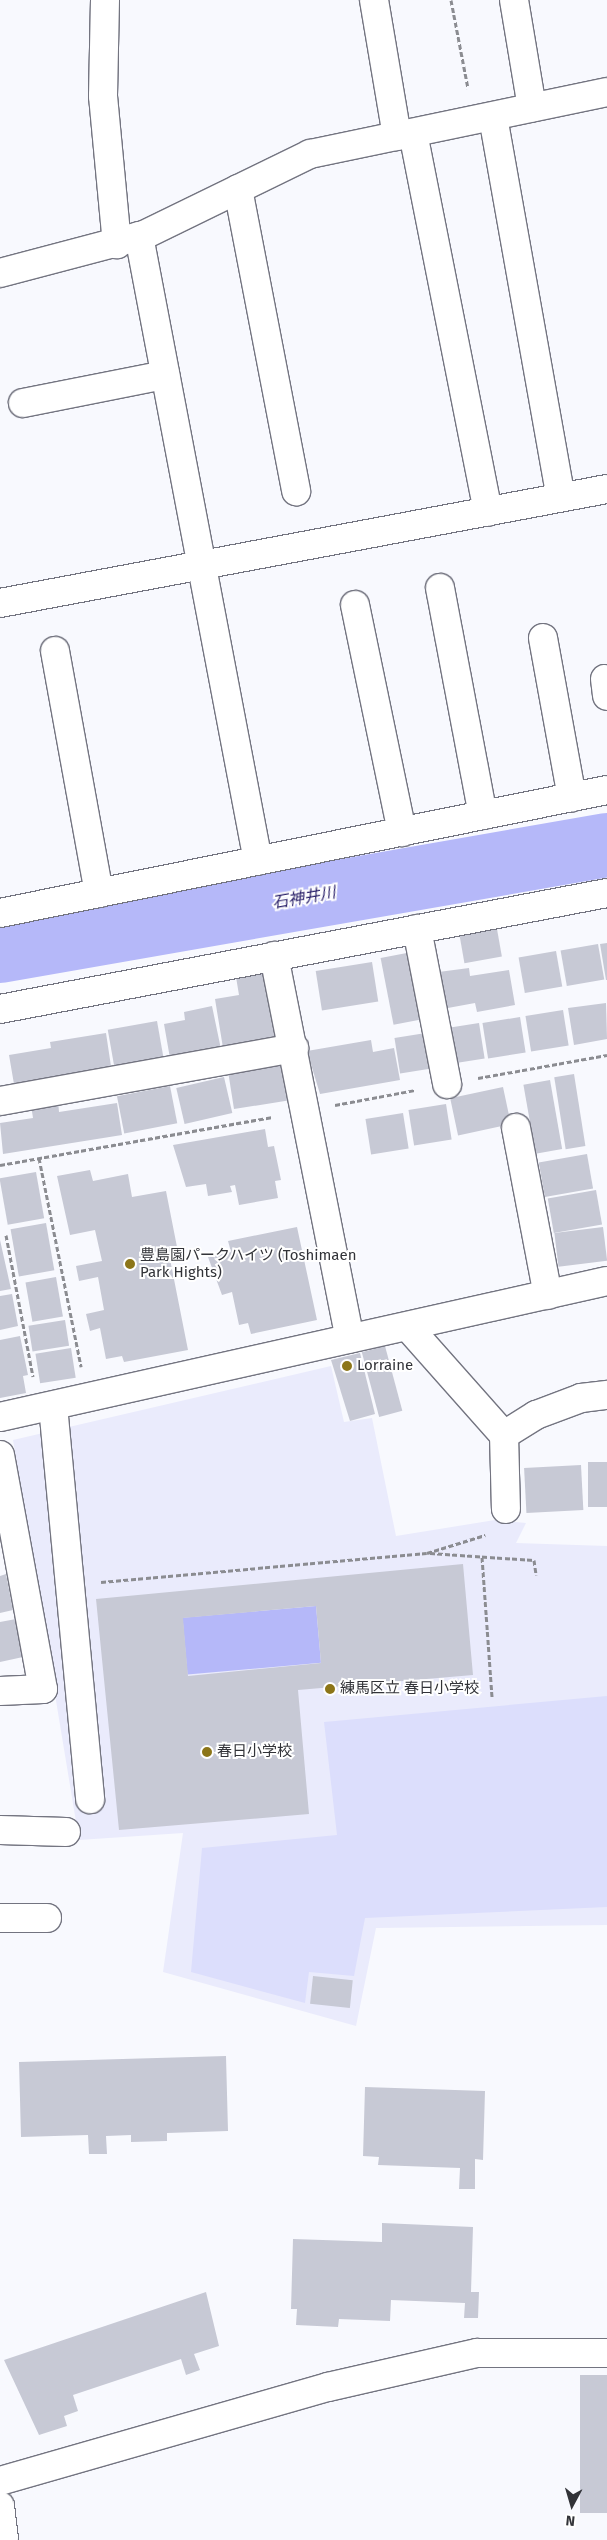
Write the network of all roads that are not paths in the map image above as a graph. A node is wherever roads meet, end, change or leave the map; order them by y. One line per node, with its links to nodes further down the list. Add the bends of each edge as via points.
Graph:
1 (106, 0): 9 (street, via 103,96)
2 (374, 0): 7 (street)
3 (514, 0): 5 (street)
4 (607, 92): 5 (street)
5 (532, 107): 6 (street)
6 (484, 119): 7 (street); 15 (street)
7 (405, 135): 8 (street, via 310,154); 16 (street)
8 (238, 189): 9 (street); 14 (street)
9 (128, 240): 10 (street); 11 (street)
10 (0, 273)
11 (165, 375): 12 (street); 17 (street)
12 (23, 403)
13 (607, 489): 15 (street)
14 (296, 491)
15 (561, 497): 16 (street)
16 (488, 512): 17 (street)
17 (200, 567): 19 (street); 27 (street)
18 (440, 588): 25 (street)
19 (0, 603)
20 (355, 605): 26 (street)
21 (543, 638): 24 (street)
22 (55, 651): 28 (street)
23 (607, 790): 24 (street)
24 (572, 797): 25 (street)
25 (483, 815): 26 (street)
26 (402, 832): 27 (street)
27 (258, 861): 28 (street)
28 (99, 893): 30 (street)
29 (607, 893): 31 (street)
30 (0, 913)
31 (418, 929): 32 (street); 35 (street)
32 (274, 956): 33 (street); 34 (street)
33 (0, 1009)
34 (294, 1048): 36 (street); 41 (street)
35 (447, 1084)
36 (0, 1101)
37 (516, 1128): 39 (street)
38 (607, 1281): 39 (street)
39 (548, 1294): 40 (street)
40 (408, 1327): 41 (street); 45 (street)
41 (350, 1339): 43 (street)
42 (607, 1395): 45 (street, via 581,1398 536,1415)
43 (46, 1407): 44 (street); 50 (street, via 70,1585)
44 (0, 1418)
45 (504, 1434): 47 (street)
46 (0, 1455): 48 (street)
47 (506, 1509)
48 (9, 1553): 49 (street, via 43,1689)
49 (0, 1691)
50 (90, 1799)
51 (0, 1830): 52 (street)
52 (66, 1832)
53 (0, 1918): 54 (street)
54 (47, 1918)
55 (607, 2353): 56 (street, via 477,2353 328,2386)
56 (0, 2481)
57 (0, 2506): 58 (street)
58 (4, 2540)

